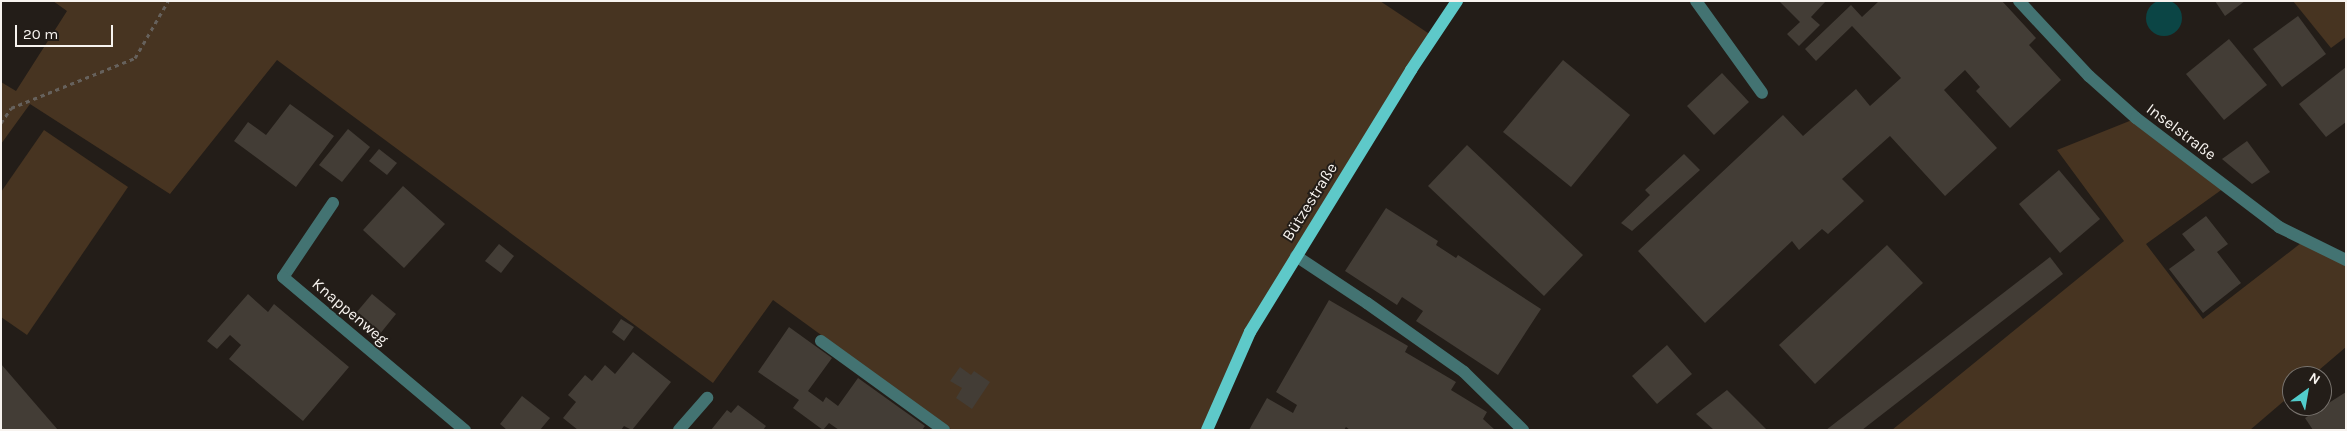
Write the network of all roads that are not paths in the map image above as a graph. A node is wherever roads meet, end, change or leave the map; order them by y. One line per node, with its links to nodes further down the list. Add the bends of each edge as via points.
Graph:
1 (1457, 1): 6 (main road, Bützestraße)
2 (1696, 1): 4 (street)
3 (2019, 1): 7 (street, Inselstraße, via 2089,76 2136,118 2280,227)
4 (1762, 93)
5 (333, 203): 10 (street, Knappenweg, via 283,277)
6 (1296, 256): 13 (main road, Bützestraße, via 1250,332); 14 (street, via 1464,372)
7 (2346, 260)
8 (821, 341): 12 (street)
9 (707, 398): 11 (street)
10 (465, 430)
11 (680, 430)
12 (944, 430)
13 (1208, 430)
14 (1523, 430)

